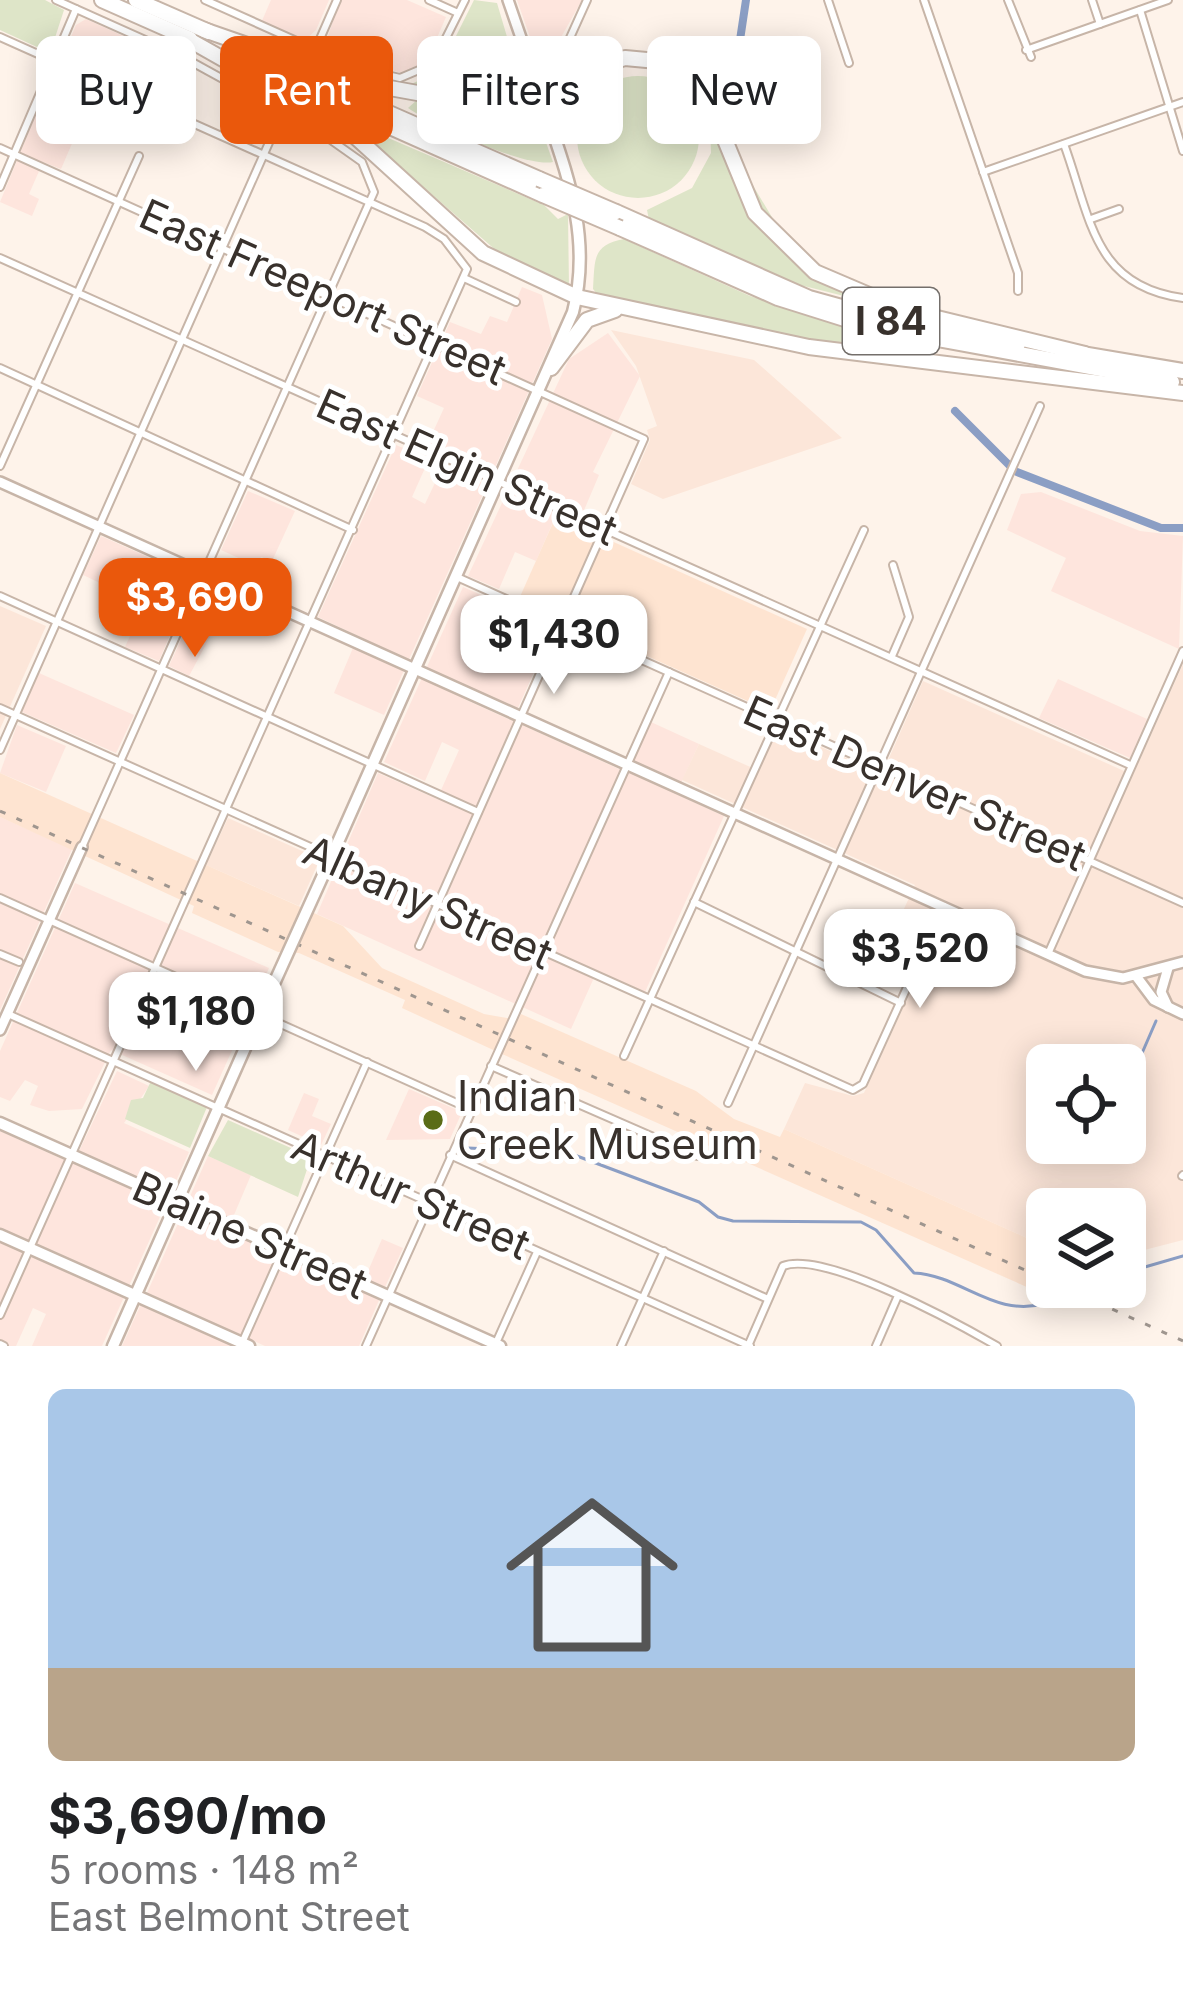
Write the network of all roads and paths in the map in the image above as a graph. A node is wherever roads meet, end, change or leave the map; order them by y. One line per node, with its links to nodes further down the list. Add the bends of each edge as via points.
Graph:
1 (56, 0): 15 (street)
2 (102, 0): 21 (highway, I 84)
3 (136, 0): 19 (highway, I 84)
4 (205, 0): 22 (street)
5 (337, 0): 23 (street)
6 (429, 0): 17 (street)
7 (465, 0): 17 (street)
8 (508, 0): 24 (street)
9 (587, 0): 25 (street)
10 (828, 0): 31 (street)
11 (924, 0): 48 (street)
12 (1008, 0): 18 (street, via 1029,54)
13 (1092, 0): 18 (street)
14 (1168, 0): 16 (street)
15 (76, 9): 20 (street); 33 (street)
16 (1140, 10): 18 (street); 37 (street)
17 (458, 13): 32 (street, via 433,64)
18 (1100, 24)
19 (204, 30): 34 (highway); 54 (highway, I 84, bridge)
20 (64, 36)
21 (182, 36)
22 (288, 36)
23 (321, 36)
24 (520, 36)
25 (571, 36)
26 (0, 37): 29 (street)
27 (196, 42): 54 (highway, I 84, bridge, via 543,195)
28 (196, 44): 61 (highway, via 347,130 483,253)
29 (36, 54)
30 (623, 59): 67 (highway, via 668,62 690,76 709,101 755,213 815,272 904,310)
31 (849, 63)
32 (393, 76)
33 (220, 77)
34 (417, 93)
35 (1183, 102): 37 (street)
36 (36, 104): 45 (street)
37 (1171, 106): 42 (street); 44 (street)
38 (196, 125): 47 (street)
39 (270, 144): 47 (street)
40 (339, 144): 51 (street, via 374,185)
41 (556, 144): 61 (main road, via 578,211)
42 (1064, 144): 48 (street); 53 (street)
43 (0, 148): 45 (street, East Freeport Street)
44 (1183, 151)
45 (15, 155): 49 (street); 50 (street, East Freeport Street)
46 (139, 156): 50 (street)
47 (265, 156): 51 (street); 55 (street)
48 (983, 172): 58 (street)
49 (0, 187)
50 (118, 201): 55 (street, East Freeport Street); 59 (street)
51 (370, 203): 57 (street, via 444,239 465,261); 60 (street)
52 (1119, 209): 53 (street)
53 (1091, 219): 62 (street, via 1105,258 1125,281)
54 (618, 220): 67 (highway, I 84, via 851,311); 73 (highway, I 84, via 778,298 867,326)
55 (224, 248): 60 (street, East Freeport Street); 65 (street)
56 (0, 258): 59 (street, East Elgin Street)
57 (464, 278): 63 (street); 66 (street)
58 (1018, 291)
59 (78, 292): 65 (street, East Elgin Street); 71 (street)
60 (330, 295): 66 (street, East Freeport Street); 72 (street)
61 (578, 297): 64 (highway); 69 (main road)
62 (1183, 298)
63 (515, 302)
64 (628, 310): 69 (highway, via 592,316); 73 (highway, via 809,347)
65 (184, 340): 72 (street, East Elgin Street); 76 (street)
66 (435, 341): 74 (street, East Freeport Street); 77 (street)
67 (1085, 354): 70 (highway, I 84)
68 (0, 368): 71 (street)
69 (551, 368): 74 (main road)
70 (1183, 371)
71 (37, 384): 76 (street); 78 (street)
72 (291, 387): 77 (street, East Elgin Street); 80 (street)
73 (1183, 388)
74 (542, 389): 81 (main road); 84 (street, East Freeport Street, via 644,439)
75 (1040, 406): 98 (street)
76 (143, 432): 80 (street); 82 (street)
77 (394, 434): 81 (street, East Elgin Street); 83 (street)
78 (0, 466)
79 (0, 482): 82 (street)
80 (248, 482): 83 (street); 87 (street)
81 (500, 482): 84 (street, East Elgin Street); 88 (main road)
82 (101, 526): 87 (street); 90 (street)
83 (353, 530): 91 (street)
84 (605, 530): 92 (street); 93 (street, East Elgin Street)
85 (864, 530): 93 (street)
86 (892, 566): 95 (street, via 909,617)
87 (206, 574): 91 (street); 96 (street)
88 (457, 577): 92 (street, East Denver Street); 97 (main road)
89 (0, 596): 90 (street)
90 (58, 622): 96 (street); 101 (street)
91 (311, 622): 97 (street); 102 (street)
92 (562, 624): 99 (street, East Denver Street); 103 (street)
93 (820, 625): 95 (street, East Elgin Street); 104 (street)
94 (1183, 651): 109 (street)
95 (892, 656): 98 (street, East Elgin Street)
96 (163, 669): 102 (street); 107 (street)
97 (415, 670): 103 (street); 106 (main road)
98 (922, 670): 109 (street, East Elgin Street); 110 (street)
99 (669, 672): 104 (street, East Denver Street); 108 (street)
100 (0, 707): 101 (street, Albany Street)
101 (15, 714): 105 (street); 107 (street, Albany Street)
102 (270, 716): 106 (street); 111 (street)
103 (521, 719): 108 (street); 112 (street)
104 (776, 722): 110 (street, East Denver Street); 113 (street)
105 (0, 750)
106 (374, 761): 112 (street); 145 (main road, bridge)
107 (121, 762): 111 (street, Albany Street); 114 (street)
108 (626, 764): 113 (street); 124 (street)
109 (1130, 765): 116 (street)
110 (879, 768): 115 (street); 116 (street, East Denver Street)
111 (226, 811): 120 (street, Albany Street); 130 (street)
112 (478, 813): 120 (street)
113 (735, 813): 115 (street); 119 (street)
114 (82, 848): 122 (street)
115 (838, 859): 121 (street); 127 (street)
116 (1089, 862): 118 (street, East Denver Street); 126 (street)
117 (0, 898): 122 (street)
118 (1180, 901)
119 (694, 902): 127 (street); 133 (street)
120 (437, 906): 123 (street); 124 (street, Albany Street)
121 (944, 907): 126 (street); 134 (street)
122 (50, 920): 130 (street); 136 (street)
123 (419, 946)
124 (542, 953): 133 (street, Albany Street); 143 (street)
125 (0, 954): 128 (street)
126 (1048, 954): 132 (street, via 1094,974)
127 (795, 955): 134 (street); 139 (street)
128 (19, 962)
129 (1183, 962): 131 (street)
130 (155, 968): 141 (street); 142 (street)
131 (1168, 968): 132 (street); 135 (street, via 1161,992)
132 (1136, 976): 135 (street)
133 (650, 1000): 139 (street, Albany Street); 140 (street)
134 (901, 1003): 139 (street, Albany Street, via 859,1088)
135 (1168, 1008): 137 (street)
136 (4, 1014): 138 (street); 141 (street, Arthur Street)
137 (1183, 1014)
138 (0, 1030)
139 (754, 1047): 144 (street)
140 (624, 1056)
141 (113, 1061): 145 (street, Arthur Street); 149 (street)
142 (368, 1062): 146 (street); 150 (street)
143 (491, 1066): 146 (street); 151 (street)
144 (728, 1102)
145 (220, 1107): 150 (street, Arthur Street); 152 (main road)
146 (470, 1109): 148 (street)
147 (0, 1123): 149 (main road, Blaine Street)
148 (450, 1155): 153 (street); 157 (street)
149 (72, 1156): 152 (main road, Blaine Street); 155 (street)
150 (325, 1156): 153 (street, Arthur Street); 156 (street)
151 (697, 1156)
152 (177, 1202): 156 (main road, Blaine Street); 159 (main road)
153 (430, 1204): 158 (street, Arthur Street); 160 (street)
154 (0, 1234): 155 (main road)
155 (30, 1248): 159 (main road); 164 (street)
156 (284, 1249): 160 (main road, Blaine Street); 165 (street)
157 (664, 1250): 161 (street); 163 (street)
158 (537, 1252): 161 (street, Arthur Street); 166 (street)
159 (135, 1295): 165 (main road); 167 (main road)
160 (388, 1296): 166 (main road, Blaine Street); 168 (street)
161 (643, 1298): 169 (street); 170 (street, Arthur Street)
162 (897, 1298): 163 (street, via 796,1263 783,1266); 171 (street); 172 (street)
163 (768, 1299): 170 (street)
164 (0, 1315)
165 (243, 1345)
166 (496, 1345)
167 (113, 1346)
168 (366, 1346)
169 (621, 1346)
170 (748, 1346)
171 (876, 1346)
172 (997, 1346)

